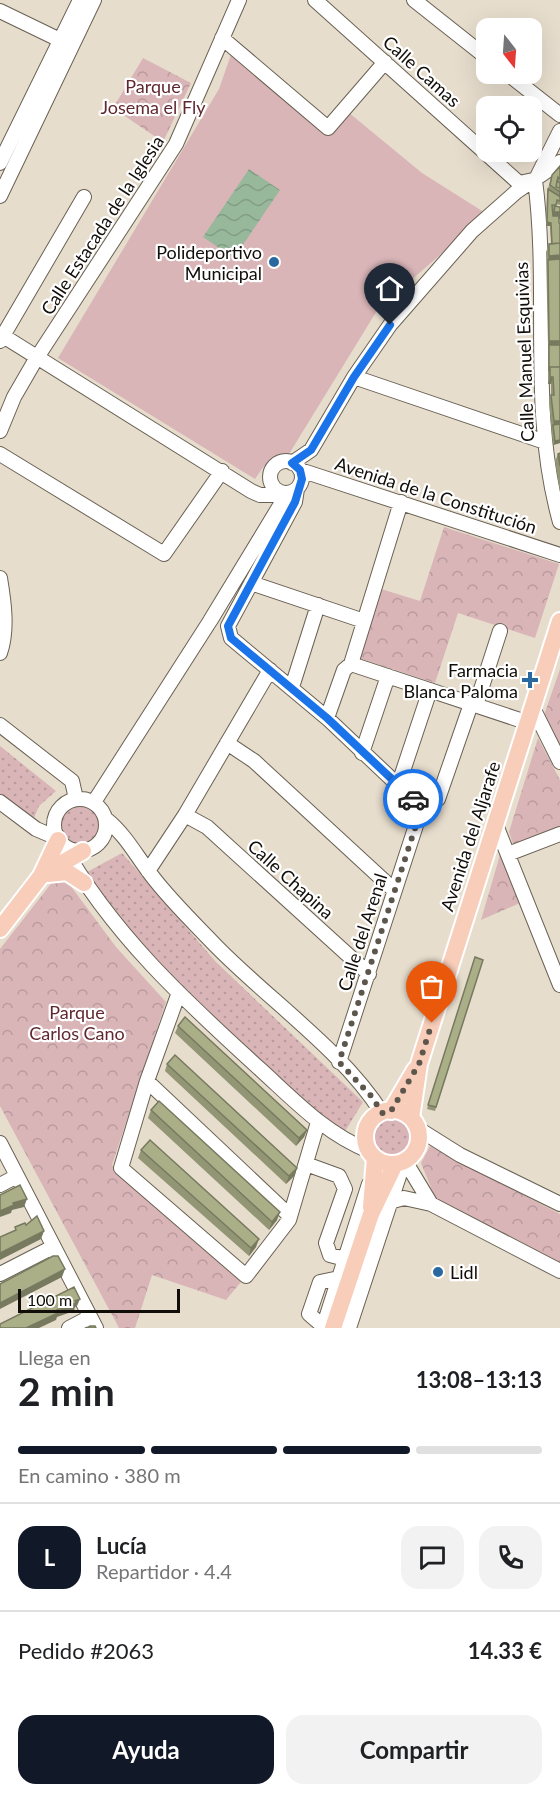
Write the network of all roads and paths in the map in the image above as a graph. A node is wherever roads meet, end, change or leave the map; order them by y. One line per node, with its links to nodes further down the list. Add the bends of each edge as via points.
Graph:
1 (80, 0): 8 (street)
2 (94, 0): 17 (street)
3 (239, 0): 7 (street, Calle Estacada de la Iglesia)
4 (315, 0): 10 (street, Calle Camas)
5 (421, 2): 9 (street)
6 (0, 11): 8 (street)
7 (222, 38): 10 (street, via 328,128); 20 (street, Calle Estacada de la Iglesia, via 176,144)
8 (62, 41): 15 (street)
9 (476, 49)
10 (385, 62): 16 (street, Calle Camas, via 519,183)
11 (521, 84): 12 (street)
12 (560, 114)
13 (560, 131): 16 (street)
14 (560, 162): 16 (street)
15 (0, 163)
16 (535, 180): 21 (street, via 472,231 390,325); 23 (street, Calle Manuel Esquivias)
17 (0, 196)
18 (84, 197): 19 (street)
19 (1, 337): 20 (street)
20 (36, 359): 22 (street, Calle Estacada de la Iglesia); 26 (street)
21 (354, 377): 23 (street); 25 (street, via 311,450)
22 (0, 431)
23 (545, 442): 29 (street, Calle Manuel Esquivias, via 551,491)
24 (0, 454): 26 (street, via 164,554)
25 (296, 466): 27 (street, via 302,479); 27 (street, via 287,461 276,465 270,475); 28 (street, Avenida de la Constitución)
26 (222, 471): 27 (street, via 249,488)
27 (281, 490): 32 (street, via 295,502); 54 (street, via 257,541 210,621)
28 (401, 502): 30 (street, Avenida de la Constitución); 35 (street)
29 (560, 522)
30 (560, 555)
31 (0, 578): 33 (street)
32 (251, 583): 34 (street); 40 (street, via 228,626 231,638)
33 (2, 605): 38 (street)
34 (318, 605): 35 (street); 42 (street)
35 (364, 621): 39 (street)
36 (560, 621): 45 (main road, Avenida del Aljarafe)
37 (501, 631): 44 (street)
38 (0, 653)
39 (351, 664): 41 (street); 46 (street, via 344,670)
40 (270, 670): 42 (street); 48 (street)
41 (388, 676): 43 (street); 49 (street)
42 (292, 687): 46 (street)
43 (430, 690): 44 (street); 51 (street)
44 (473, 705): 45 (street); 55 (street, via 438,800)
45 (529, 714): 50 (street); 58 (main road, Avenida del Aljarafe)
46 (327, 718): 49 (street)
47 (0, 725): 52 (street, via 72,781)
48 (227, 743): 56 (street); 65 (street, via 254,761)
49 (362, 753): 51 (street)
50 (560, 762)
51 (398, 786): 55 (street, via 418,804)
52 (76, 799): 54 (street); 60 (street, via 68,801 56,814 54,823)
53 (0, 802): 60 (street)
54 (94, 802): 57 (street)
55 (420, 813): 65 (street, Calle del Arenal)
56 (185, 815): 62 (street); 67 (street, Calle Chapina, via 207,827)
57 (106, 819): 60 (street, via 99,843); 62 (street)
58 (496, 825): 61 (street); 71 (main road, Avenida del Aljarafe)
59 (560, 834): 61 (street)
60 (66, 846): 63 (main road); 64 (street)
61 (508, 854): 68 (street)
62 (148, 871): 70 (street, via 219,948)
63 (41, 876): 64 (main road, via 67,872); 66 (main road)
64 (84, 883): 69 (street, via 106,914)
65 (394, 890): 67 (street, Calle del Arenal)
66 (0, 929)
67 (369, 974): 70 (street, Calle del Arenal)
68 (560, 985)
69 (178, 995): 72 (street); 74 (street)
70 (339, 1062): 73 (street)
71 (419, 1064): 73 (main road, Avenida del Aljarafe); 75 (main road, Avenida del Aljarafe)
72 (147, 1081): 87 (street); 87 (street, via 121,1168 246,1276)
73 (387, 1112): 75 (main road); 77 (main road, via 369,1125 366,1133)
74 (318, 1122): 77 (street, via 344,1141); 79 (street)
75 (414, 1123): 78 (main road, via 418,1144); 85 (street, via 460,1155)
76 (0, 1143): 80 (street)
77 (372, 1154): 78 (main road); 81 (main road)
78 (401, 1162): 83 (street); 84 (street); 86 (main road)
79 (306, 1164): 87 (street); 89 (street, via 339,1176 345,1189 326,1243 330,1255)
80 (18, 1176): 82 (street); 88 (street)
81 (372, 1176): 86 (main road); 89 (street)
82 (0, 1185)
83 (393, 1201): 84 (street, via 404,1198); 95 (street)
84 (431, 1204): 90 (street)
85 (560, 1204)
86 (370, 1214): 93 (main road)
87 (290, 1216)
88 (53, 1247): 91 (street); 92 (street)
89 (345, 1259): 93 (street)
90 (560, 1271)
91 (0, 1274)
92 (93, 1322): 94 (street)
93 (326, 1327)
94 (69, 1328)
95 (349, 1328)

